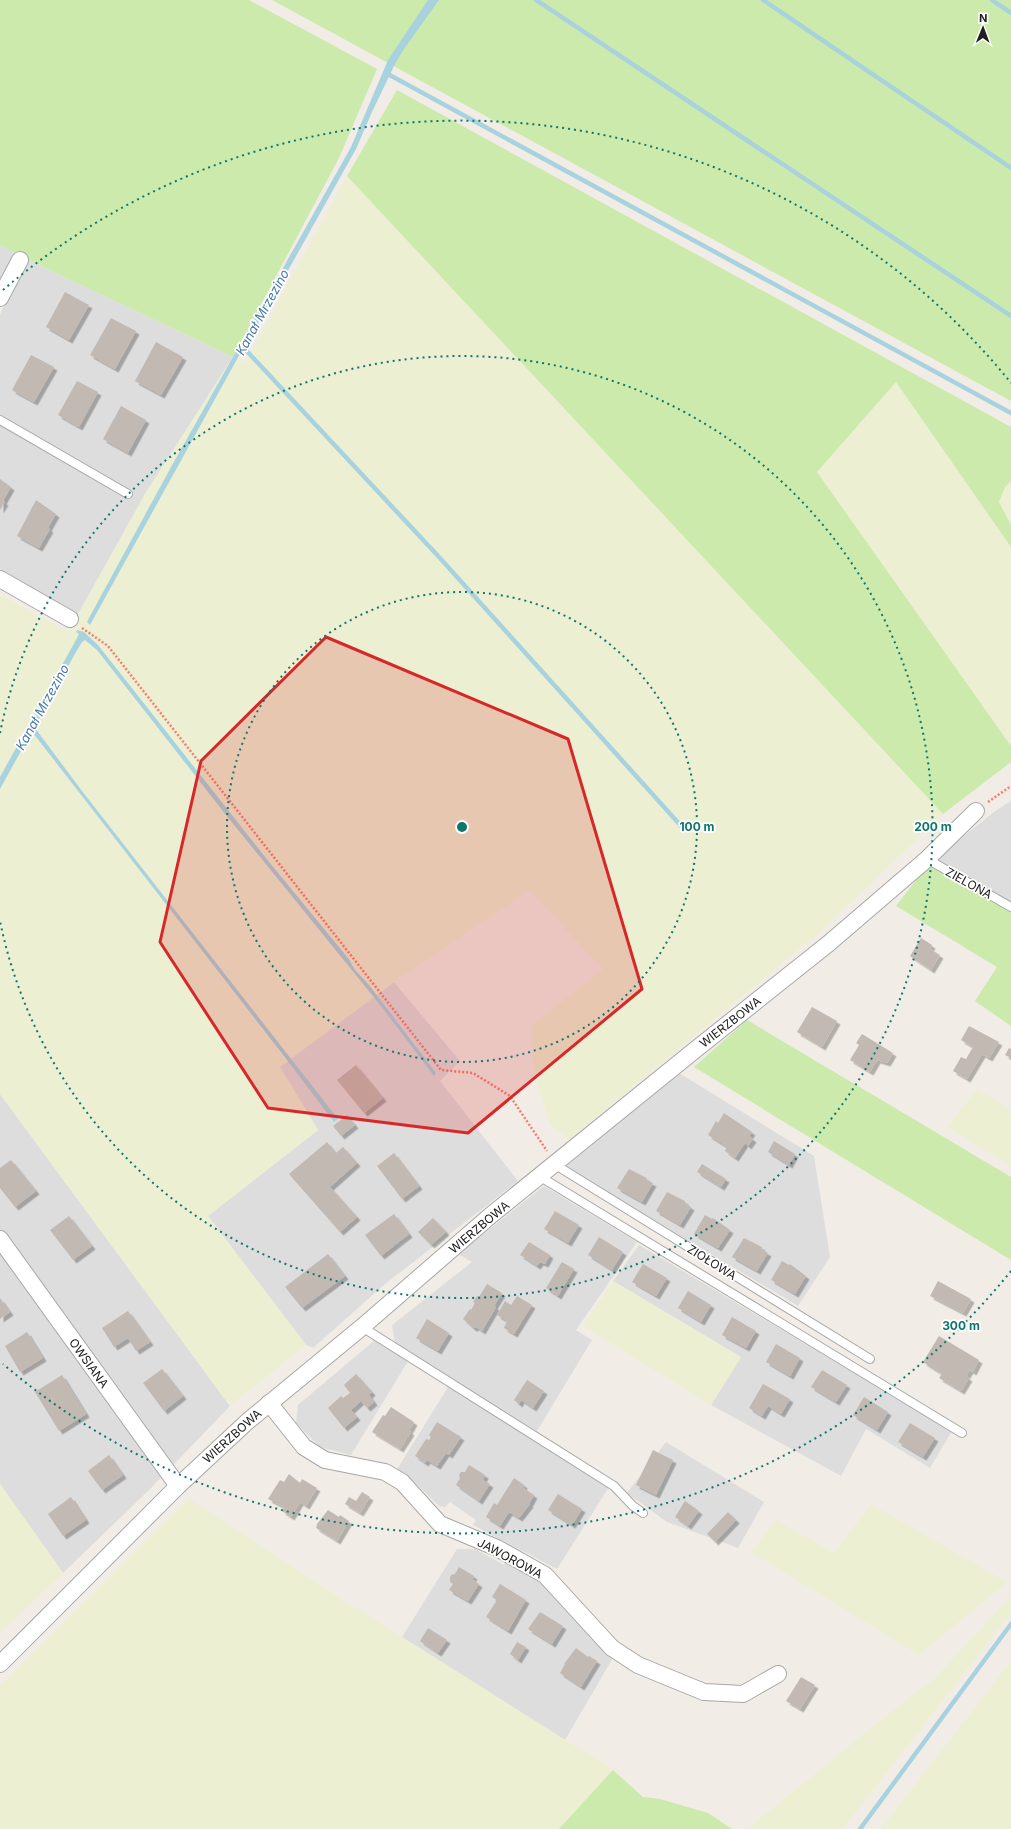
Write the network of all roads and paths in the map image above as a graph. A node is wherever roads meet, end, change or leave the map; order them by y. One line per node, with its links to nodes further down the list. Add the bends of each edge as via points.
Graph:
1 (20, 260): 2 (street)
2 (0, 298)
3 (0, 420): 4 (lane)
4 (128, 494)
5 (0, 579): 6 (street)
6 (70, 619): 11 (path, via 108,646 442,1070 473,1074 510,1096 543,1143)
7 (1011, 786): 8 (path)
8 (976, 811): 9 (street, WIERZBOWA)
9 (927, 859): 10 (lane, ZIELONA); 11 (street, WIERZBOWA, via 828,944)
10 (1011, 907)
11 (554, 1164): 12 (street, WIERZBOWA); 15 (lane, ZIOŁOWA)
12 (539, 1176): 14 (street, WIERZBOWA); 17 (lane)
13 (0, 1239): 18 (street, OWSIANA)
14 (362, 1327): 16 (street, WIERZBOWA); 19 (lane, via 614,1486)
15 (870, 1359)
16 (268, 1404): 18 (street, WIERZBOWA); 21 (street, JAWOROWA, via 304,1447 325,1460 385,1472 402,1482 440,1524 497,1548 546,1575 612,1648 638,1665 704,1692 743,1694)
17 (962, 1433)
18 (178, 1486): 20 (street, WIERZBOWA)
19 (643, 1513)
20 (0, 1664)
21 (778, 1674)

